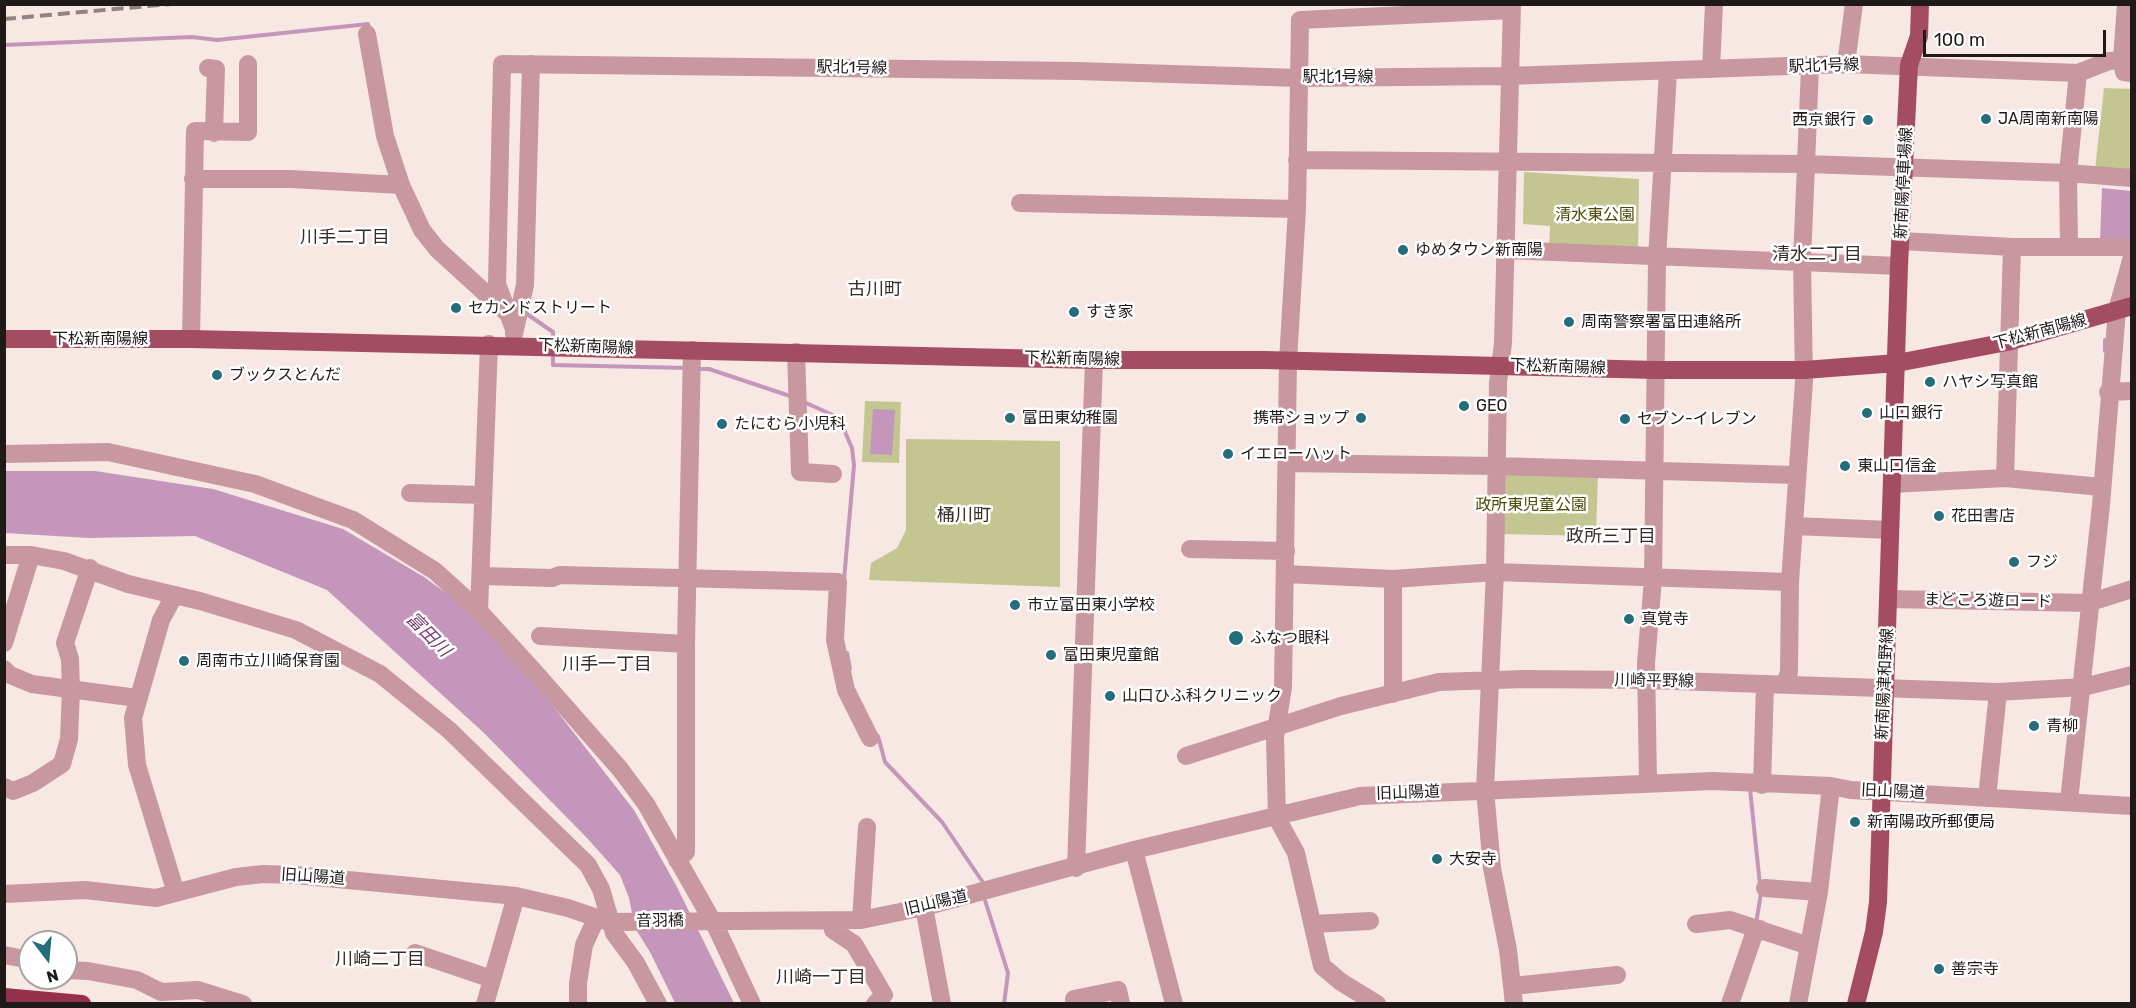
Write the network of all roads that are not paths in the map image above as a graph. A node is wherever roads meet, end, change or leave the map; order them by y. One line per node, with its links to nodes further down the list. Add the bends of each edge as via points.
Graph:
1 (1714, 4): 14 (street)
2 (1854, 4): 10 (street)
3 (1920, 4): 11 (main road, 新南陽停車場線, via 1918,36)
4 (2126, 4): 7 (street)
5 (1511, 7): 17 (street); 18 (street, via 1300,20)
6 (366, 34): 28 (street, via 385,136)
7 (2128, 62): 16 (street, 駅北1号線, via 2109,61)
8 (248, 64): 19 (street, via 248,132)
9 (531, 64): 18 (street, 駅北1号線); 41 (street, via 525,285); 41 (street, 駅北1号線, via 502,64 497,284)
10 (1846, 64): 11 (street, 駅北1号線); 12 (street, 駅北1号線)
11 (1909, 64): 16 (street, 駅北1号線); 24 (main road, 新南陽停車場線)
12 (1810, 67): 14 (street, 駅北1号線); 23 (street)
13 (208, 68): 19 (street, via 216,69)
14 (1712, 69): 15 (street, 駅北1号線)
15 (1668, 72): 17 (street, 駅北1号線); 22 (street)
16 (2078, 73): 25 (street)
17 (1508, 76): 18 (street, 駅北1号線); 21 (street)
18 (1299, 78): 20 (street)
19 (214, 133): 27 (street, via 195,131)
20 (1297, 160): 21 (street); 30 (street)
21 (1508, 163): 22 (street); 35 (street)
22 (1665, 163): 23 (street); 37 (street)
23 (1806, 164): 24 (street); 38 (street)
24 (1905, 167): 25 (street); 31 (main road, 新南陽停車場線)
25 (2068, 173): 26 (street); 33 (street)
26 (2132, 178)
27 (194, 179): 28 (street); 43 (street)
28 (401, 185): 41 (street, via 422,230)
29 (1020, 203): 30 (street)
30 (1297, 208): 49 (street)
31 (1901, 241): 32 (street); 39 (main road, 新南陽停車場線)
32 (2012, 247): 33 (street); 44 (street)
33 (2069, 247): 34 (street)
34 (2132, 247)
35 (1505, 250): 37 (street); 51 (street)
36 (2132, 257): 40 (street)
37 (1657, 258): 38 (street); 52 (street)
38 (1802, 261): 39 (street); 53 (street)
39 (1899, 266): 50 (main road, 新南陽停車場線)
40 (2124, 308): 44 (main road, 下松新南陽線); 55 (street)
41 (512, 329): 45 (main road, 下松新南陽線); 46 (main road, 下松新南陽線)
42 (4, 339): 43 (main road, 下松新南陽線)
43 (191, 339): 45 (main road, 下松新南陽線)
44 (2007, 342): 50 (main road, 下松新南陽線); 62 (street)
45 (489, 344): 66 (street)
46 (692, 350): 47 (main road, 下松新南陽線); 79 (street)
47 (796, 352): 48 (main road, 下松新南陽線); 60 (street, via 800,472)
48 (1094, 360): 49 (main road, 下松新南陽線); 117 (street)
49 (1288, 361): 51 (main road, 下松新南陽線); 57 (street)
50 (1897, 363): 53 (main road, 下松新南陽線); 63 (main road, 新南陽津和野線)
51 (1501, 365): 52 (main road, 下松新南陽線); 58 (street)
52 (1656, 370): 53 (main road, 下松新南陽線); 59 (street)
53 (1804, 370): 61 (street)
54 (2132, 391): 55 (street)
55 (2108, 392): 64 (street)
56 (4, 454): 85 (street, via 108,452 255,484 353,520 435,571)
57 (1288, 463): 58 (street); 70 (street)
58 (1497, 466): 59 (street); 74 (street)
59 (1654, 470): 61 (street); 78 (street)
60 (833, 474)
61 (1795, 475): 67 (street)
62 (2006, 478): 63 (street); 64 (street)
63 (1892, 484): 68 (main road, 新南陽津和野線)
64 (2102, 488): 84 (street)
65 (410, 493): 66 (street)
66 (483, 495): 76 (street)
67 (1794, 526): 68 (street); 80 (street)
68 (1890, 530): 83 (main road, 新南陽津和野線)
69 (1190, 549): 70 (street)
70 (1286, 551): 75 (street)
71 (4, 555): 72 (street)
72 (31, 555): 73 (street); 87 (street)
73 (90, 568): 82 (street, via 128,584); 97 (street, via 65,644 70,659)
74 (1495, 572): 77 (street); 78 (street); 91 (street)
75 (1286, 574): 77 (street); 101 (street, via 1283,687)
76 (482, 576): 79 (street); 85 (street)
77 (1393, 579): 99 (street)
78 (1653, 579): 80 (street); 92 (street)
79 (688, 580): 88 (street); 102 (street, via 838,582 836,640 846,690)
80 (1790, 582): 94 (street, via 1789,672)
81 (2132, 588): 84 (street)
82 (174, 596): 100 (street, via 160,620); 125 (street, via 296,630 380,674 449,730 570,844 601,889)
83 (1889, 598): 84 (street, まどころ遊ロード); 95 (main road, 新南陽津和野線)
84 (2088, 603): 96 (street)
85 (479, 610): 116 (street, via 620,769 646,804)
86 (540, 636): 88 (street)
87 (4, 643)
88 (686, 644): 116 (street, via 686,852)
89 (4, 669): 97 (street, via 32,684)
90 (2132, 675): 96 (street, 川崎平野線)
91 (1491, 680): 92 (street, 川崎平野線); 99 (street, 川崎平野線, via 1439,682); 108 (street)
92 (1646, 680): 93 (street, 川崎平野線); 104 (street)
93 (1765, 684): 94 (street, 川崎平野線); 105 (street)
94 (1785, 684): 95 (street, 川崎平野線)
95 (1884, 687): 98 (street, 川崎平野線); 109 (main road, 新南陽津和野線)
96 (2083, 687): 98 (street, 川崎平野線); 111 (street)
97 (71, 690): 100 (street); 107 (street, via 69,739 62,764 13,791)
98 (1998, 692): 110 (street)
99 (1393, 694): 101 (street, 川崎平野線)
100 (137, 698): 120 (street, via 133,718 137,765)
101 (1277, 726): 103 (street, 川崎平野線); 113 (street)
102 (870, 738)
103 (1186, 756)
104 (1648, 782): 105 (street, 旧山陽道); 108 (street, 旧山陽道)
105 (1762, 785): 106 (street, 旧山陽道)
106 (1831, 786): 109 (street, 旧山陽道); 119 (street)
107 (4, 787)
108 (1485, 790): 113 (street, 旧山陽道, via 1360,795); 137 (street, via 1492,868)
109 (1881, 791): 110 (street, 旧山陽道); 153 (main road, 新南陽津和野線, via 1878,902)
110 (1987, 798): 111 (street, 旧山陽道)
111 (2068, 801): 112 (street, 旧山陽道)
112 (2132, 806)
113 (1277, 818): 115 (street, 旧山陽道); 129 (street, via 1296,853)
114 (867, 827): 124 (street)
115 (1134, 850): 117 (street, 旧山陽道); 149 (street)
116 (677, 860): 126 (street)
117 (1076, 868): 123 (street, 旧山陽道)
118 (1765, 888): 119 (street)
119 (1819, 892): 132 (street)
120 (176, 893): 121 (street, 旧山陽道, via 156,898 86,890); 122 (street, 旧山陽道, via 263,874)
121 (4, 894)
122 (516, 896): 125 (street, 旧山陽道); 136 (street)
123 (924, 907): 124 (street, 旧山陽道); 147 (street)
124 (861, 920): 127 (street, 旧山陽道)
125 (609, 921): 126 (street, 音羽橋); 143 (street, via 584,945); 144 (street)
126 (706, 921): 127 (street, 旧山陽道); 145 (street)
127 (831, 921): 146 (street, via 833,930 854,944 884,995)
128 (1370, 921): 129 (street)
129 (1313, 924): 150 (street, via 1322,966)
130 (1696, 924): 131 (street, via 1730,920)
131 (1760, 929): 132 (street); 151 (street, via 1753,937)
132 (1809, 946): 152 (street)
133 (416, 953): 136 (street)
134 (78, 971): 141 (street, via 137,980 161,992 198,990)
135 (1617, 975): 137 (street)
136 (492, 979): 142 (street)
137 (1514, 995)
138 (4, 997): 140 (highway)
139 (1074, 999): 148 (street, via 1118,990)
140 (81, 1004)
141 (243, 1004)
142 (485, 1004)
143 (578, 1004)
144 (658, 1004)
145 (752, 1004)
146 (875, 1004)
147 (942, 1004)
148 (1121, 1004)
149 (1174, 1004)
150 (1377, 1004)
151 (1730, 1004)
152 (1798, 1004)
153 (1856, 1004)

